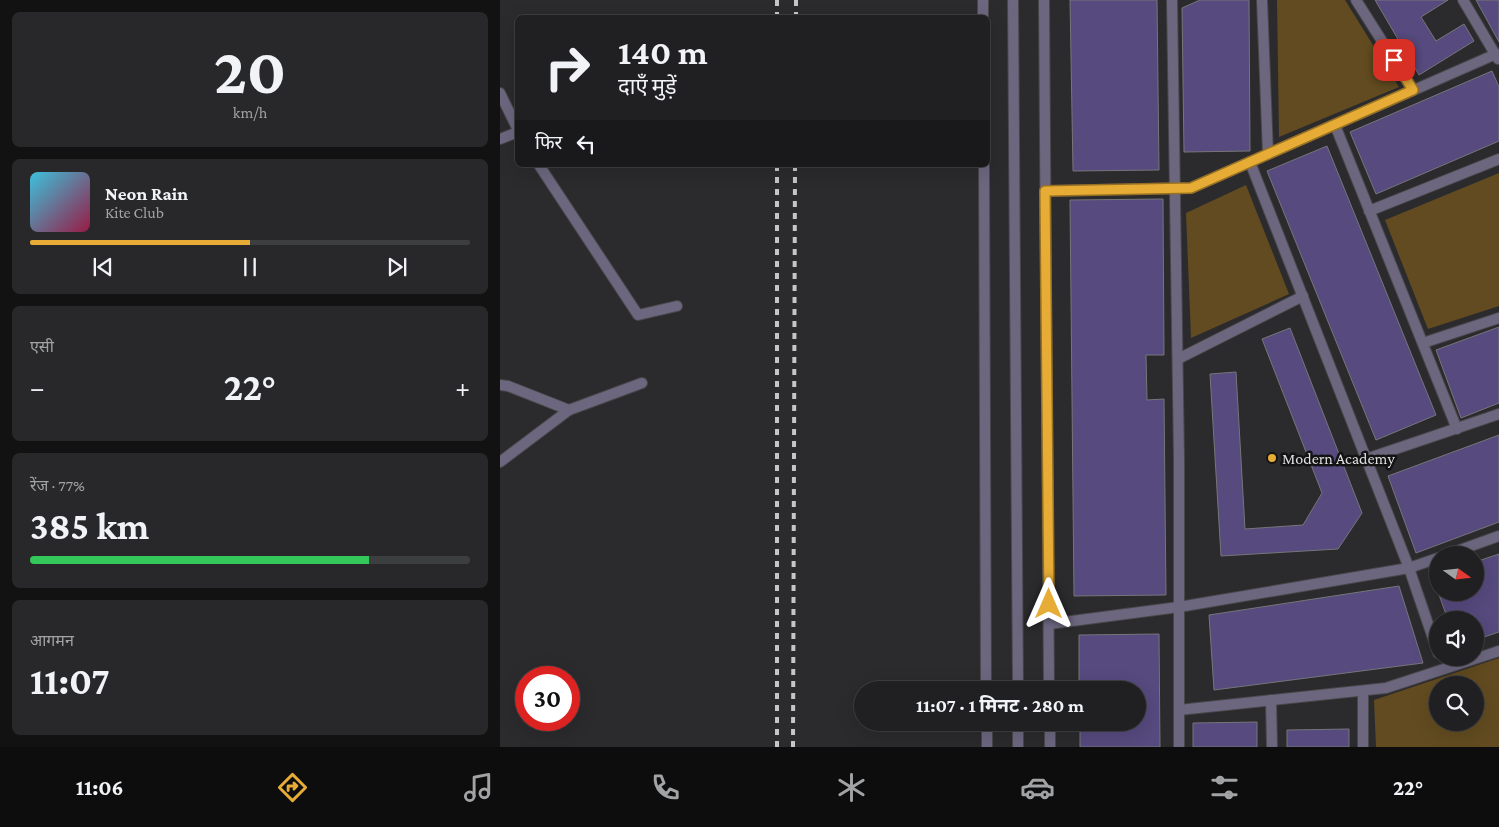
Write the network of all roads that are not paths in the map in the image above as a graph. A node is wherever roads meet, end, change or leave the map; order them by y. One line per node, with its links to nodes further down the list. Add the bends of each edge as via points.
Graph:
1 (983, 0): 8 (street)
2 (1013, 0): 47 (street)
3 (1044, 0): 22 (street)
4 (1172, 0): 21 (street)
5 (1262, 0): 16 (street)
6 (1356, 0): 10 (street)
7 (1463, 0): 9 (street)
8 (983, 15)
9 (1498, 57): 10 (street)
10 (1413, 90): 13 (street)
11 (500, 93): 12 (street)
12 (515, 125)
13 (1335, 125): 16 (street); 23 (street)
14 (515, 132): 15 (street)
15 (500, 139)
16 (1268, 154): 18 (street)
17 (1499, 159): 23 (street)
18 (1250, 162): 21 (street, via 1191,188); 24 (street)
19 (540, 167): 25 (street, via 638,315)
20 (984, 167): 46 (street)
21 (1175, 189): 22 (street); 28 (street)
22 (1045, 191): 41 (street)
23 (1370, 211): 27 (street)
24 (1303, 296): 28 (street); 34 (street)
25 (676, 306)
26 (1499, 318): 27 (street)
27 (1422, 343): 33 (street)
28 (1178, 359): 40 (street)
29 (642, 383): 31 (street)
30 (500, 385): 31 (street)
31 (569, 410): 35 (street)
32 (1499, 414): 33 (street)
33 (1457, 429): 34 (street)
34 (1366, 459): 39 (street)
35 (500, 462)
36 (1499, 536): 37 (street)
37 (1471, 546)
38 (1429, 561): 39 (street)
39 (1409, 568): 40 (street); 42 (street)
40 (1179, 607): 41 (street); 51 (street)
41 (1049, 624): 48 (street)
42 (1429, 627)
43 (1499, 651): 45 (street)
44 (1442, 666): 45 (street)
45 (1443, 670): 49 (street, via 1386,688)
46 (986, 681)
47 (1018, 681)
48 (1049, 681)
49 (1363, 691): 50 (street); 60 (street)
50 (1271, 700): 51 (street); 59 (street)
51 (1179, 710): 58 (street)
52 (987, 731): 55 (street)
53 (1018, 731): 56 (street)
54 (1050, 731): 57 (street)
55 (987, 747)
56 (1018, 747)
57 (1050, 747)
58 (1179, 747)
59 (1272, 747)
60 (1364, 747)

